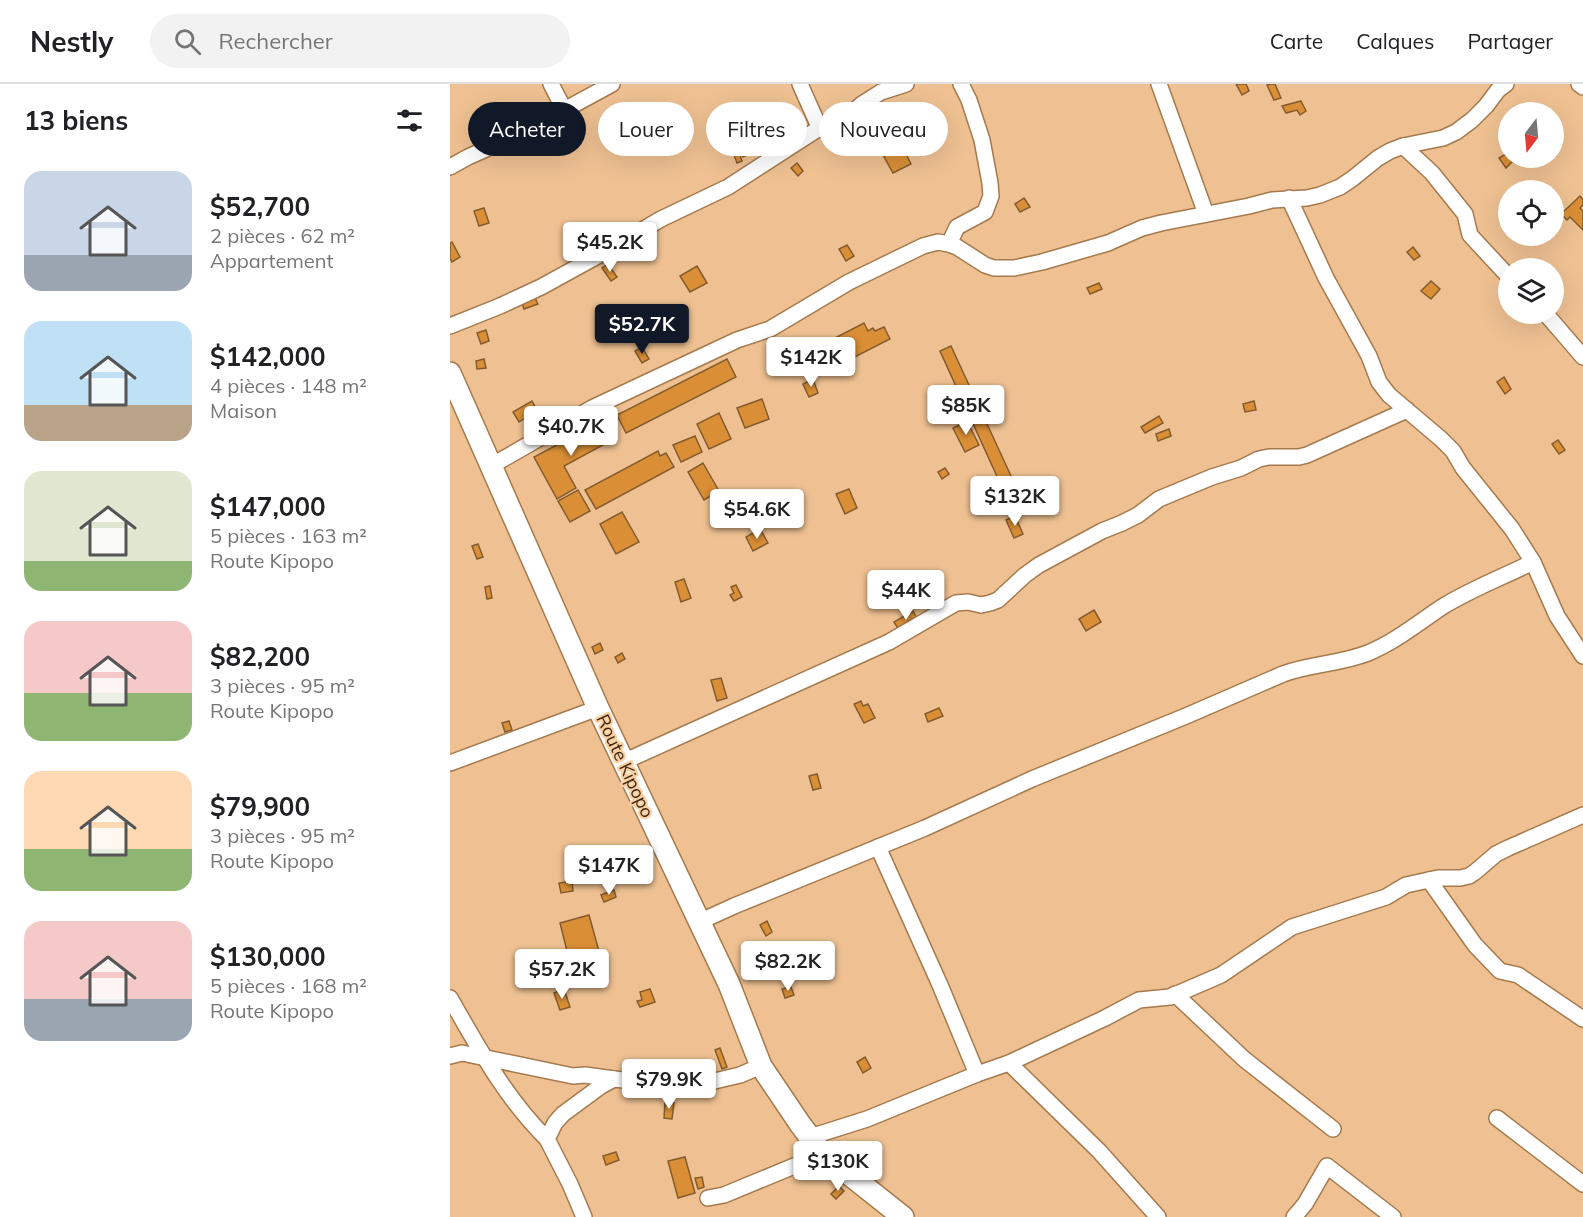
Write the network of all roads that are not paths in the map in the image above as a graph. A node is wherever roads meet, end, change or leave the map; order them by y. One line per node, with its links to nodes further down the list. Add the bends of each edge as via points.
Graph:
1 (551, 84): 10 (street)
2 (612, 84): 11 (street)
3 (800, 84): 13 (street)
4 (906, 84): 12 (street, via 880,92)
5 (961, 84): 20 (street, via 982,140 991,196 985,212 957,227)
6 (1159, 84): 19 (street)
7 (1506, 84): 15 (street, via 1456,132)
8 (1579, 84): 9 (street)
9 (1583, 87)
10 (560, 102)
11 (579, 102)
12 (865, 102)
13 (819, 127)
14 (819, 130): 23 (street, via 728,187 661,219 541,287)
15 (1403, 146): 18 (street, via 1378,158 1329,192); 21 (street, via 1432,173 1465,214 1470,235)
16 (470, 156): 17 (street)
17 (450, 167)
18 (1289, 198): 19 (street); 26 (street, via 1379,382)
19 (1206, 214): 20 (street, via 1152,225 1108,243 1014,268 985,265)
20 (949, 244): 27 (street, via 923,246 849,282 771,329 729,343 592,408)
21 (1498, 265)
22 (1555, 324): 24 (street)
23 (450, 326)
24 (1583, 357)
25 (450, 374): 27 (main road, Route Kipopo)
26 (1407, 410): 28 (street, via 1453,451); 31 (street, via 1307,455 1259,459 1159,499 1130,519 1039,565 998,600 981,605 956,603 889,642)
27 (491, 466): 30 (main road, Route Kipopo)
28 (1533, 562): 29 (street, via 1557,616); 34 (street, via 1478,587 1369,653 1295,669)
29 (1583, 656)
30 (598, 708): 31 (main road, Route Kipopo); 32 (street)
31 (622, 762): 36 (main road, Route Kipopo)
32 (450, 763)
33 (1583, 815): 35 (street, via 1496,854 1469,876)
34 (878, 847): 36 (street); 44 (street)
35 (1429, 880): 37 (street, via 1292,927 1221,975); 39 (street, via 1500,971 1518,975)
36 (699, 922): 43 (main road, Route Kipopo, via 729,984)
37 (1175, 994): 42 (street, via 1139,1000); 47 (street, via 1244,1059)
38 (450, 998): 41 (street)
39 (1583, 1019)
40 (450, 1056): 41 (street, via 462,1053)
41 (486, 1059): 45 (street, via 573,1076); 48 (street, via 523,1113)
42 (1009, 1063): 44 (street); 54 (street, via 1100,1151)
43 (761, 1066): 45 (street, via 689,1087); 49 (main road, Route Kipopo)
44 (977, 1074): 49 (street)
45 (614, 1079): 48 (street, via 563,1114)
46 (1497, 1118): 50 (street)
47 (1333, 1129)
48 (547, 1139): 52 (street)
49 (815, 1145): 51 (street, via 800,1164); 53 (main road, Route Kipopo)
50 (1583, 1184)
51 (708, 1198)
52 (584, 1217)
53 (903, 1217)
54 (1158, 1217)
55 (1294, 1217): 56 (street, via 1327,1166)
56 (1393, 1217)

